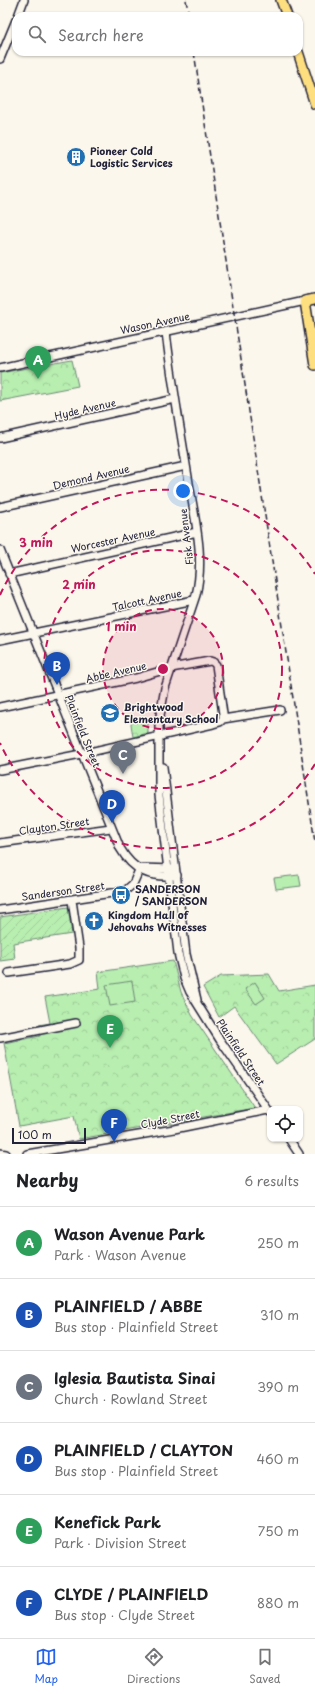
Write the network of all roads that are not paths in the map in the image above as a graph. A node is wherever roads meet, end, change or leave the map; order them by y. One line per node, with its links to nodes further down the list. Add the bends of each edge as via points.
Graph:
1 (24, 0): 3 (street)
2 (281, 0): 4 (main road)
3 (20, 12)
4 (285, 12)
5 (12, 30): 7 (street)
6 (299, 56): 8 (main road)
7 (0, 59)
8 (315, 104)
9 (315, 299): 10 (main road, Wason Avenue)
10 (305, 301): 11 (street, Wason Avenue); 12 (main road)
11 (166, 332): 13 (street, Wason Avenue); 14 (street, Fisk Avenue)
12 (315, 364)
13 (0, 368)
14 (175, 399): 15 (street, Hyde Avenue); 16 (street, Fisk Avenue)
15 (0, 438)
16 (186, 466): 17 (street, Demond Avenue); 18 (street, Fisk Avenue)
17 (0, 507)
18 (197, 532): 21 (street, Worcester Avenue); 22 (street, Fisk Avenue, via 200,568)
19 (0, 550): 20 (street, Plainfield Street)
20 (2, 562): 21 (street, Plainfield Street)
21 (9, 574): 23 (street, Plainfield Street)
22 (194, 600): 23 (street, Talcott Avenue); 25 (street, Fisk Avenue)
23 (34, 634): 24 (street, Talcott Avenue); 26 (street, Plainfield Street)
24 (0, 640)
25 (171, 668): 26 (street, Abbe Avenue); 29 (street, Abbe Avenue, via 213,662 219,683); 30 (street, Fisk Avenue, via 161,701)
26 (58, 695): 27 (street, Abbe Avenue); 31 (street, Plainfield Street)
27 (0, 707)
28 (280, 710): 29 (street)
29 (223, 719): 30 (street, via 215,724)
30 (159, 735): 31 (street); 36 (street, Fisk Avenue)
31 (81, 754): 32 (street); 33 (street, Plainfield Street)
32 (0, 770)
33 (111, 828): 34 (street, Clayton Street); 35 (street, Plainfield Street, via 124,854)
34 (0, 843)
35 (140, 868): 36 (street); 37 (street, Sanderson Street, via 128,890)
36 (173, 872): 42 (street, Plainfield Street, via 186,983 220,1040)
37 (72, 900): 38 (street, Sanderson Street); 39 (street, via 79,960 70,964)
38 (0, 910)
39 (10, 973)
40 (76, 1023): 41 (street)
41 (0, 1038)
42 (267, 1108)
43 (267, 1111): 47 (street, Clyde Street)
44 (291, 1142): 48 (street)
45 (0, 1153): 46 (street)
46 (6, 1154)
47 (28, 1154)
48 (299, 1154)

